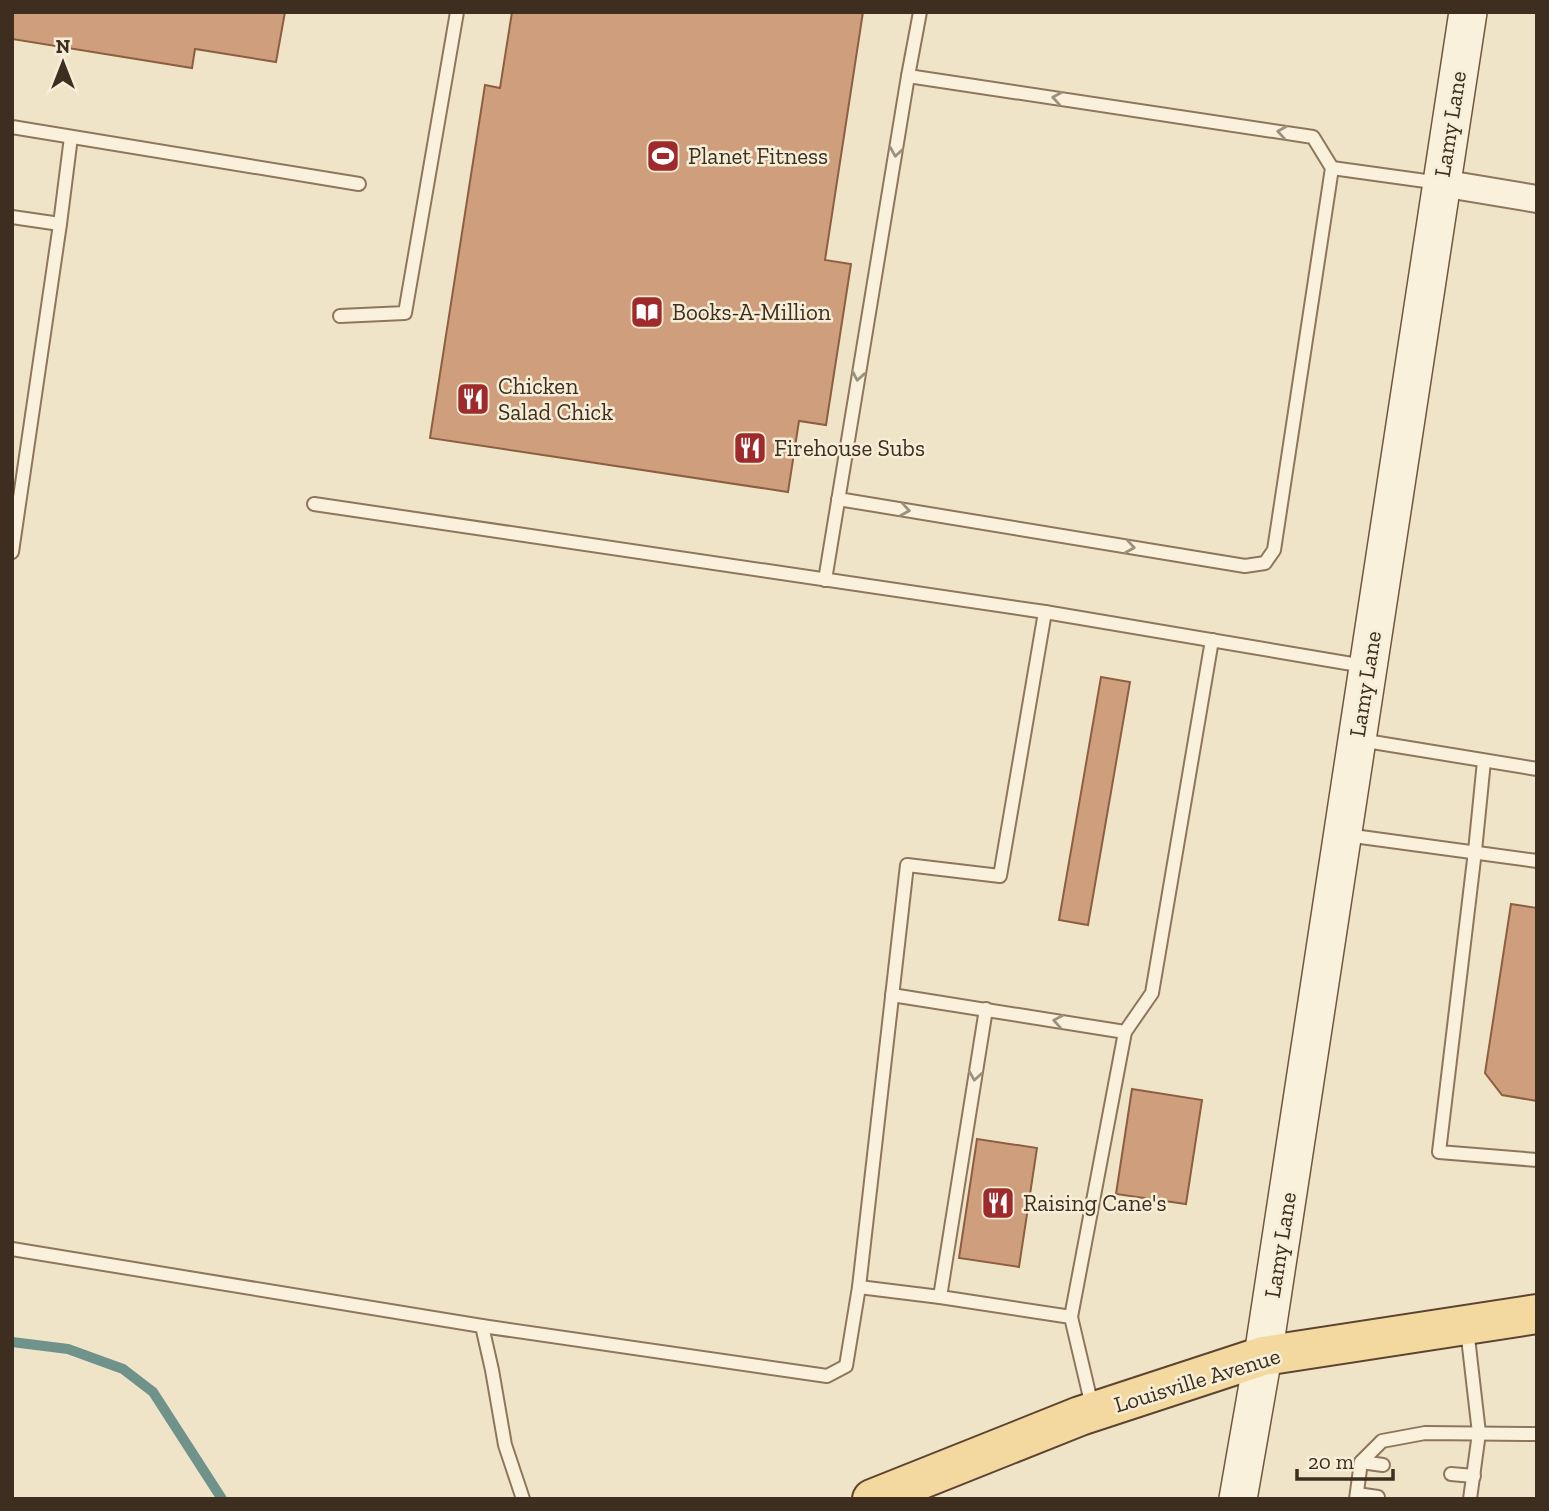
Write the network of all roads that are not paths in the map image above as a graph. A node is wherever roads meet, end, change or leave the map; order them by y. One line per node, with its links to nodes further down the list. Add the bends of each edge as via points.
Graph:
1 (457, 12): 13 (lane, via 405,313)
2 (920, 12): 4 (lane)
3 (1468, 12): 8 (street, Lamy Lane)
4 (908, 76): 7 (lane, one-way to 4, via 1313,137); 14 (lane, one-way to 14)
5 (12, 127): 6 (lane)
6 (71, 137): 9 (lane); 12 (lane)
7 (1332, 168): 8 (lane); 14 (lane, one-way to 7, via 1245,566 1265,563 1274,550)
8 (1441, 183): 10 (street); 20 (street, Lamy Lane)
9 (359, 184)
10 (1537, 199)
11 (12, 217): 12 (lane)
12 (60, 224): 16 (lane)
13 (340, 316)
14 (838, 499): 17 (lane)
15 (314, 505): 17 (lane)
16 (12, 552)
17 (825, 580): 18 (lane)
18 (1045, 612): 19 (lane); 27 (lane, via 1000,876 907,865)
19 (1212, 640): 20 (lane); 29 (lane, via 1152,993)
20 (1367, 667): 21 (street, Lamy Lane)
21 (1356, 740): 22 (lane); 24 (street, Lamy Lane)
22 (1484, 761): 23 (lane); 25 (lane)
23 (1537, 769)
24 (1342, 834): 25 (lane); 38 (street, Lamy Lane)
25 (1475, 852): 26 (lane); 30 (lane, via 1438,1152)
26 (1537, 861)
27 (892, 995): 28 (lane); 32 (lane)
28 (986, 1009): 29 (lane, one-way to 28); 33 (lane, one-way to 33)
29 (1125, 1032): 35 (lane)
30 (1537, 1160)
31 (12, 1248): 37 (lane)
32 (859, 1287): 33 (lane); 37 (lane, via 846,1366 827,1376)
33 (940, 1297): 35 (lane)
34 (1537, 1314): 36 (main road, Louisville Avenue)
35 (1071, 1317): 39 (lane)
36 (1467, 1325): 38 (main road, Louisville Avenue); 40 (lane)
37 (482, 1326): 48 (lane, via 505,1445)
38 (1263, 1356): 39 (main road, Louisville Avenue); 50 (street, Lamy Lane)
39 (1093, 1411): 49 (main road, Louisville Avenue)
40 (1479, 1433): 41 (lane); 42 (lane, via 1425,1433 1382,1441); 45 (lane)
41 (1537, 1434)
42 (1361, 1462): 43 (lane); 46 (lane)
43 (1382, 1465)
44 (1451, 1474): 45 (lane)
45 (1474, 1476): 51 (lane)
46 (1357, 1496): 47 (lane)
47 (1378, 1497)
48 (523, 1499)
49 (872, 1499)
50 (1238, 1499)
51 (1471, 1499)

